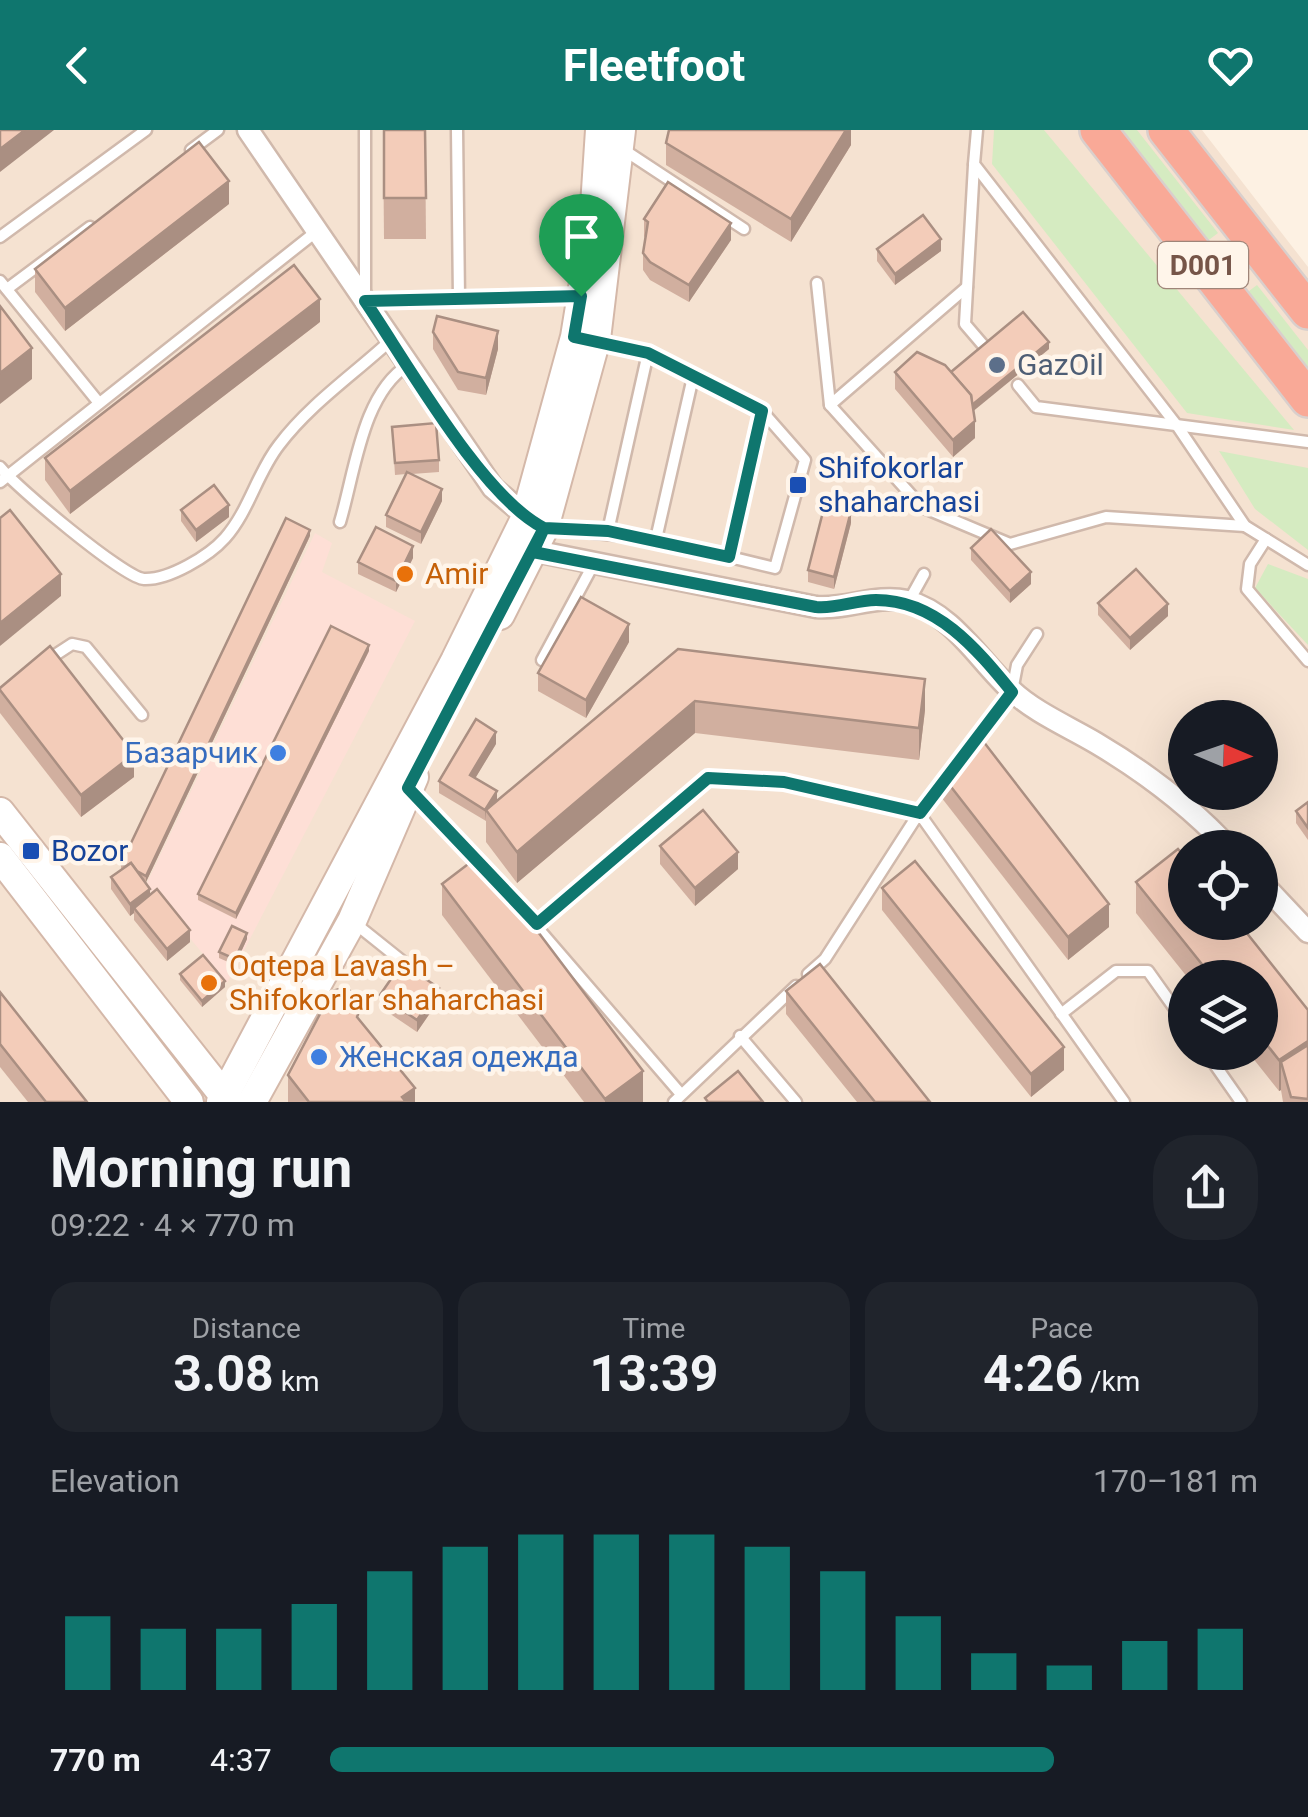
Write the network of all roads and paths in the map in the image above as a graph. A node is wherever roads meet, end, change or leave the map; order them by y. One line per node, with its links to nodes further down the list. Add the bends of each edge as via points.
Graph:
1 (146, 130): 16 (lane)
2 (218, 130): 11 (lane)
3 (248, 130): 15 (street)
4 (365, 130): 24 (lane)
5 (456, 130): 23 (lane)
6 (600, 130): 22 (main road)
7 (977, 130): 12 (lane)
8 (1098, 130): 18 (highway, D001)
9 (1166, 130): 17 (highway, D001)
10 (621, 140): 14 (lane); 26 (main road)
11 (173, 164)
12 (974, 164): 21 (lane); 37 (lane)
13 (97, 221): 20 (lane)
14 (744, 229)
15 (317, 231): 24 (street); 34 (lane)
16 (0, 237)
17 (1252, 240): 18 (highway); 25 (highway, D001)
18 (1210, 274): 33 (highway, D001)
19 (816, 283): 35 (lane)
20 (3, 285): 34 (lane)
21 (967, 286): 28 (lane, via 965,324); 35 (lane)
22 (581, 296): 23 (lane); 26 (main road)
23 (459, 299): 24 (lane)
24 (365, 301): 27 (street)
25 (1308, 311)
26 (586, 338): 29 (lane); 43 (main road)
27 (392, 340): 30 (street); 39 (lane, via 277,447 224,539 200,558 150,579 133,576)
28 (983, 345)
29 (648, 353): 31 (lane); 42 (lane)
30 (408, 364): 40 (lane, via 390,376 375,402); 43 (street)
31 (693, 377): 36 (lane); 44 (lane)
32 (1018, 385): 37 (lane, via 1036,407)
33 (1308, 399)
34 (99, 403): 39 (lane)
35 (830, 405): 41 (lane, via 922,507 1010,544 1106,517)
36 (762, 411): 46 (lane); 46 (lane, via 805,460 775,568)
37 (1178, 427): 38 (lane); 41 (lane)
38 (1308, 442)
39 (2, 475)
40 (340, 522)
41 (1245, 526): 45 (lane)
42 (608, 531): 43 (lane); 44 (lane)
43 (528, 536): 47 (street); 57 (main road); 72 (main road)
44 (656, 539): 46 (lane)
45 (1266, 539): 48 (lane); 53 (lane, via 1250,564 1247,589)
46 (729, 557)
47 (593, 565): 50 (street, via 816,607); 52 (lane)
48 (1308, 565)
49 (924, 574): 50 (lane)
50 (909, 602): 55 (street, via 955,630)
51 (1037, 634): 55 (lane, via 1017,665)
52 (542, 660)
53 (1308, 661)
54 (29, 673): 56 (lane, via 72,644 86,647)
55 (1012, 692): 59 (lane); 60 (street, via 1128,762)
56 (142, 716)
57 (408, 788): 63 (main road); 64 (lane)
58 (0, 812): 72 (main road, via 201,1070)
59 (920, 813): 64 (lane, via 784,782 708,778); 68 (lane); 69 (lane, via 825,959)
60 (1212, 830)
61 (0, 857): 73 (main road)
62 (1278, 900): 65 (street)
63 (352, 921): 66 (lane); 72 (main road)
64 (537, 924): 71 (lane)
65 (1308, 932)
66 (412, 969)
67 (1168, 999): 68 (lane, via 1148,971 1116,972)
68 (1062, 1014): 75 (lane)
69 (740, 1036): 71 (lane); 74 (lane)
70 (1219, 1070): 76 (lane)
71 (677, 1097)
72 (232, 1100)
73 (189, 1102)
74 (796, 1102)
75 (1124, 1102)
76 (1241, 1102)

